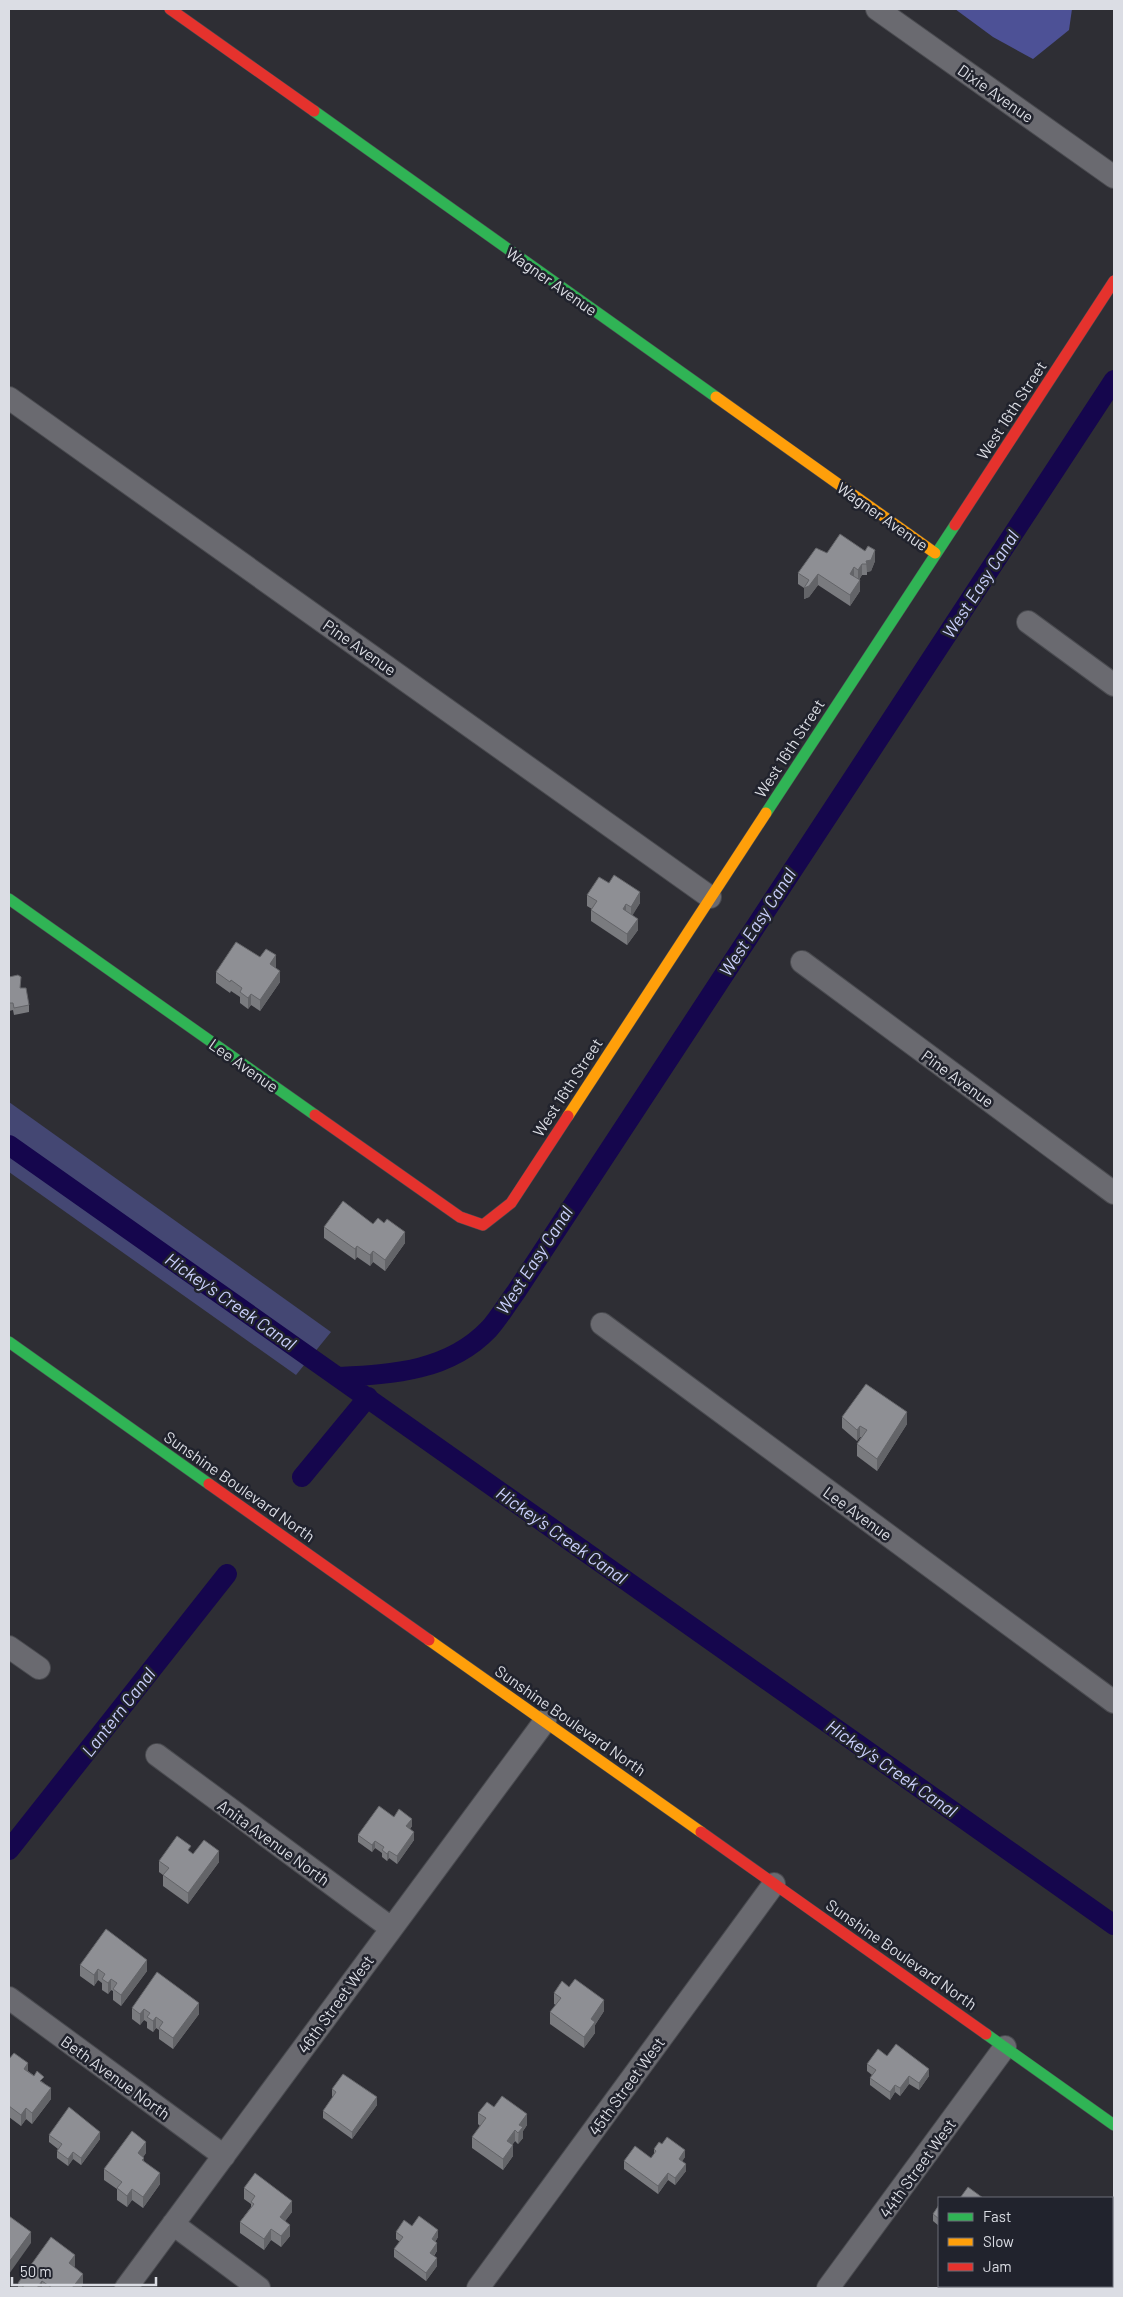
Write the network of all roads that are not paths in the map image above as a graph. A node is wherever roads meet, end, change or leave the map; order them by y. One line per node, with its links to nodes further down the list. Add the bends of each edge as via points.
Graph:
1 (170, 9): 6 (street, Wagner Avenue)
2 (877, 9): 3 (street, Dixie Avenue)
3 (1114, 177)
4 (1114, 281): 6 (street, West 16th Street)
5 (9, 398): 9 (street, Pine Avenue)
6 (935, 553): 9 (street, West 16th Street)
7 (1028, 622): 8 (street)
8 (1114, 685)
9 (710, 897): 13 (street, West 16th Street, via 511,1203)
10 (9, 899): 13 (street, Lee Avenue, via 460,1217)
11 (802, 962): 12 (street, Pine Avenue)
12 (1114, 1193)
13 (483, 1225)
14 (602, 1324): 18 (street, Lee Avenue)
15 (9, 1342): 19 (street, Sunshine Boulevard North)
16 (9, 1647): 17 (street)
17 (39, 1668)
18 (1114, 1702)
19 (545, 1721): 21 (street, Sunshine Boulevard North); 22 (street, 46th Street West)
20 (157, 1755): 22 (street, Anita Avenue North)
21 (774, 1884): 24 (street, Sunshine Boulevard North); 30 (street, 45th Street West)
22 (391, 1928): 26 (street, 46th Street West)
23 (9, 1998): 26 (street, Beth Avenue North)
24 (1005, 2047): 25 (street, Sunshine Boulevard North); 31 (street, 44th Street West)
25 (1114, 2125)
26 (224, 2156): 27 (street, 46th Street West)
27 (173, 2224): 28 (street, 46th Street West); 29 (street)
28 (126, 2288)
29 (259, 2288)
30 (478, 2288)
31 (828, 2288)

